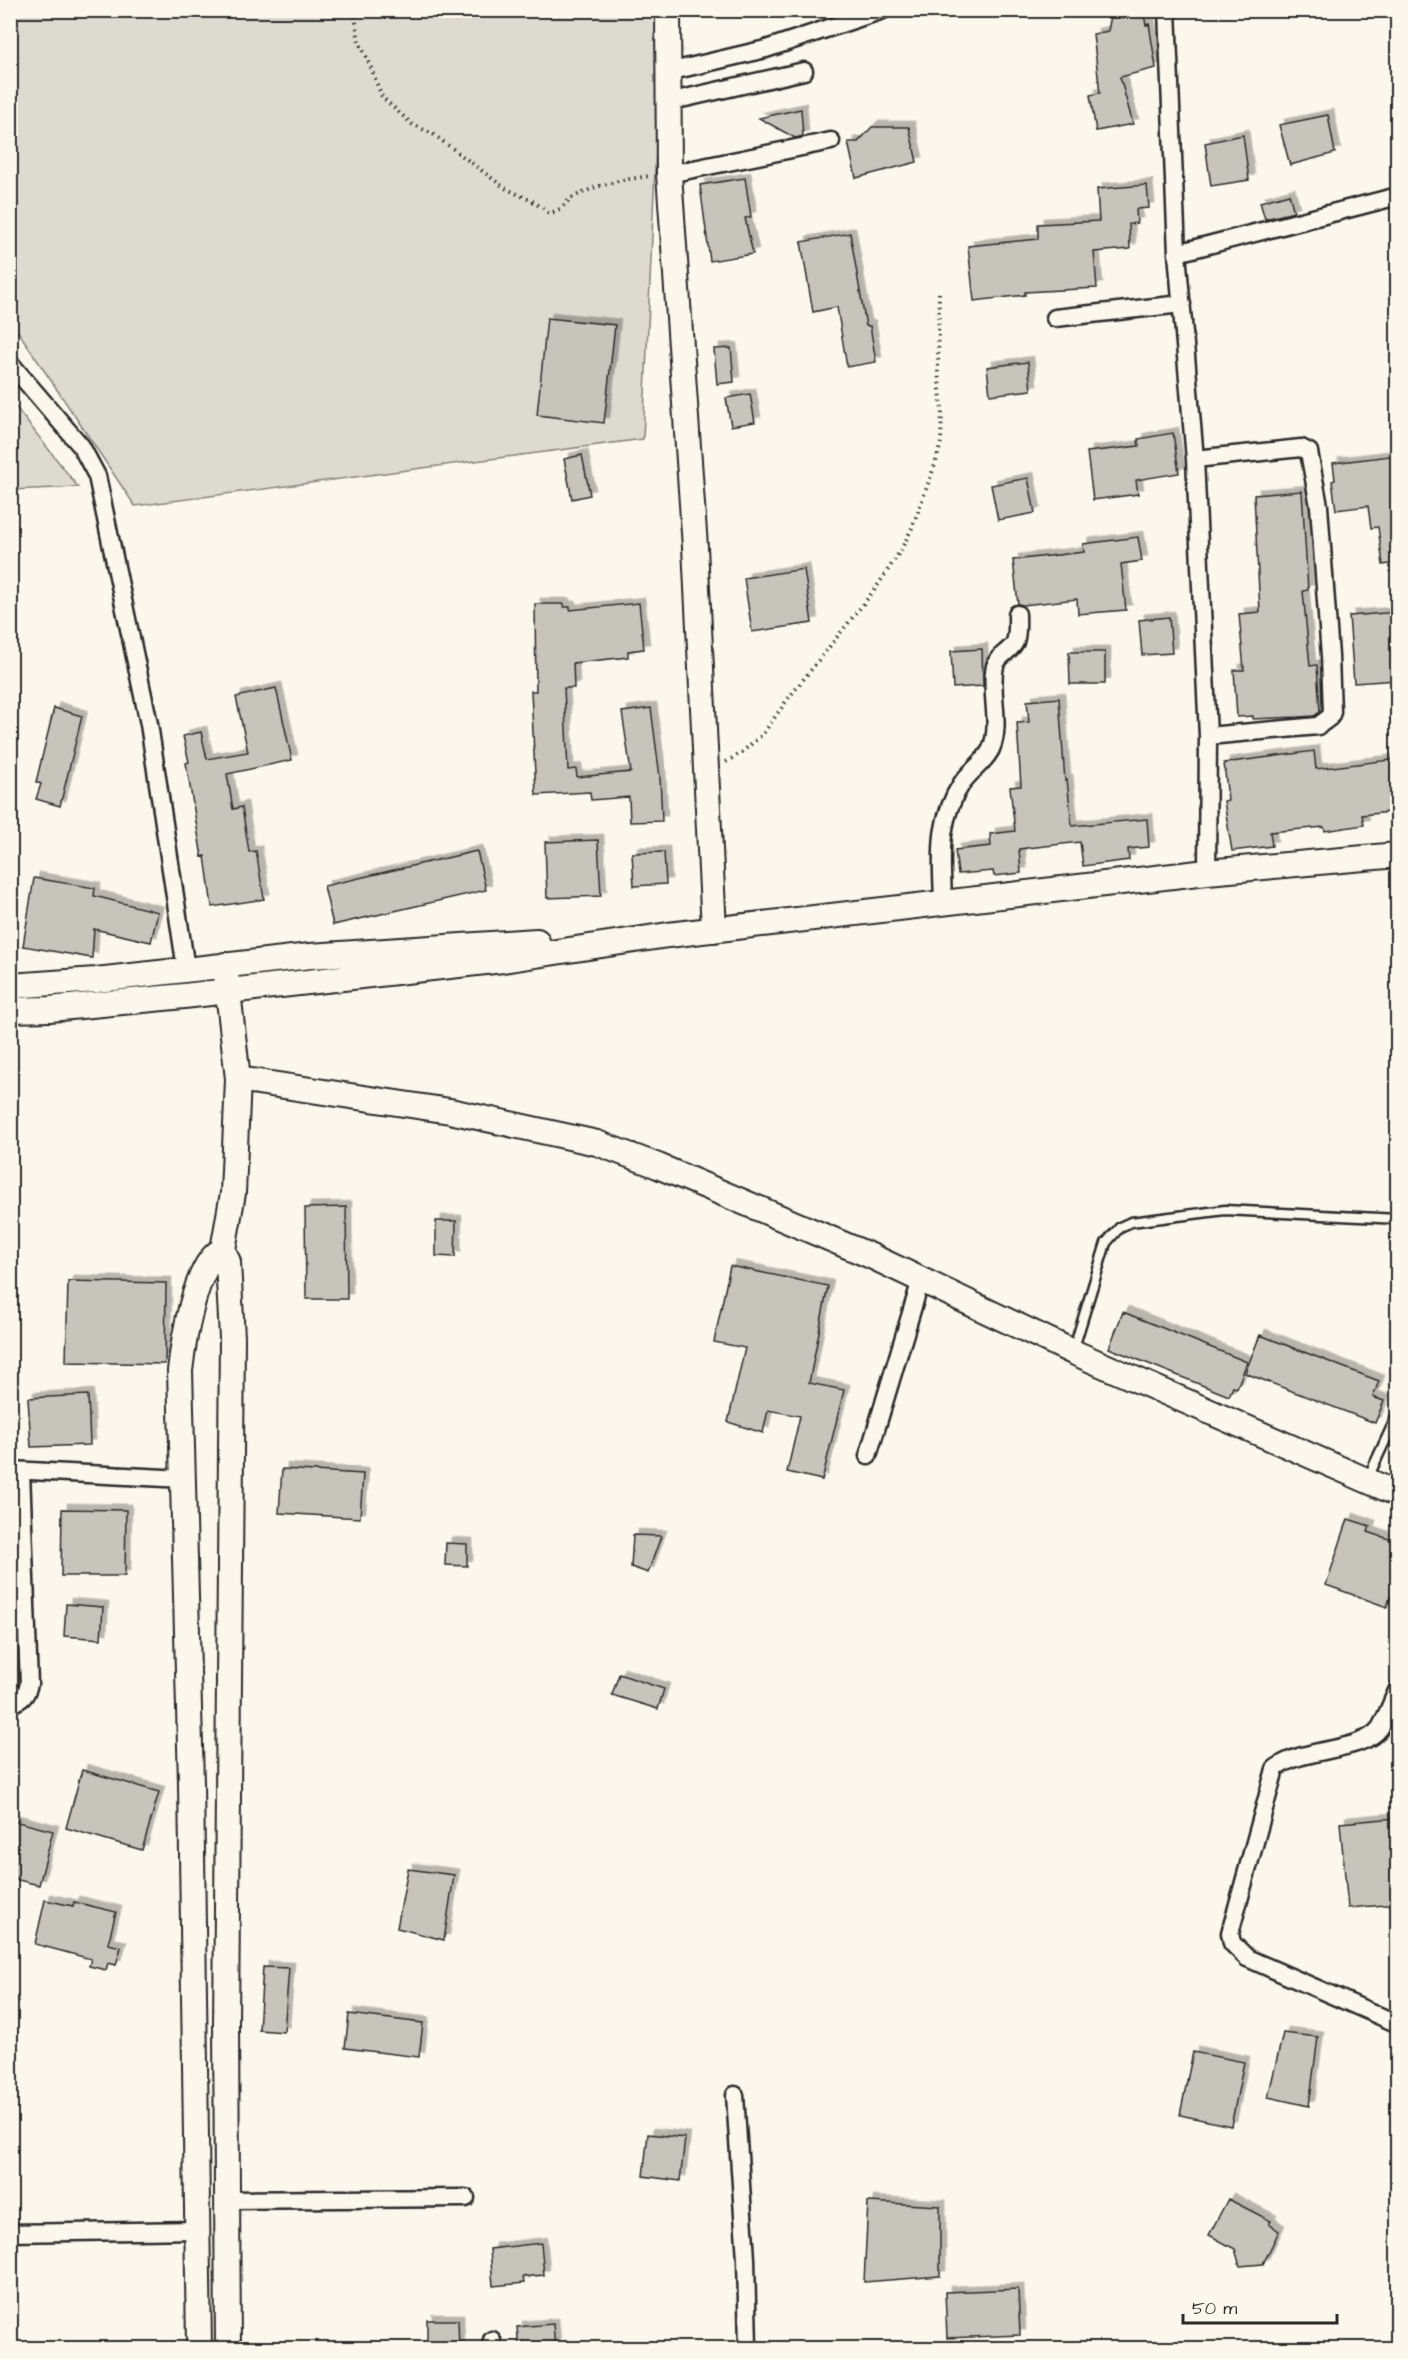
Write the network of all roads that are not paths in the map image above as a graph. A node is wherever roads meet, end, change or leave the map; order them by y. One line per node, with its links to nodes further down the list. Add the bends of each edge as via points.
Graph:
1 (668, 10): 5 (street)
2 (883, 10): 5 (street, via 789,42)
3 (1167, 10): 10 (street)
4 (804, 71): 6 (street)
5 (668, 72): 6 (street)
6 (668, 102): 8 (street)
7 (831, 141): 8 (street)
8 (669, 174): 20 (street, via 695,547)
9 (1398, 196): 10 (street)
10 (1177, 253): 11 (street)
11 (1182, 304): 12 (street); 14 (street)
12 (1055, 318)
13 (10, 363): 23 (street, via 81,446 97,476 149,724)
14 (1195, 459): 16 (street); 16 (street, via 1301,448 1309,452 1319,506 1330,656 1332,712 1318,726)
15 (1017, 614): 19 (street, via 1014,642 995,668 995,736 991,748 968,774 947,809 942,852)
16 (1208, 736): 18 (street)
17 (1398, 855): 18 (street)
18 (1207, 872): 19 (street)
19 (944, 903): 20 (street)
20 (714, 930): 21 (street)
21 (668, 935): 22 (street, via 310,956); 25 (street, via 525,957)
22 (225, 965): 23 (street); 25 (street)
23 (186, 969): 24 (street)
24 (10, 986)
25 (229, 990): 26 (street, via 109,1005); 27 (street)
26 (10, 1010)
27 (238, 1079): 29 (street, via 233,1193); 30 (street, via 450,1111 597,1143)
28 (1398, 1219): 31 (lane, via 1225,1209 1131,1222 1120,1227 1106,1243)
29 (223, 1250): 35 (street, via 213,1256 202,1277 183,1341 180,1371); 40 (street, via 228,1262 232,1338)
30 (921, 1280): 31 (street); 33 (street)
31 (1073, 1352): 36 (street)
32 (1398, 1413): 36 (lane)
33 (868, 1456)
34 (16, 1470): 35 (street); 39 (street, via 29,1684 20,1701)
35 (184, 1479): 41 (street)
36 (1366, 1481): 37 (street)
37 (1398, 1494)
38 (1398, 1689): 42 (street, via 1378,1730 1359,1742 1290,1760 1275,1769 1230,1933 1232,1943 1247,1958)
39 (10, 1704)
40 (228, 1850): 41 (street); 45 (street)
41 (192, 1852): 46 (street)
42 (1398, 2024)
43 (735, 2095): 50 (street)
44 (466, 2198): 45 (street)
45 (227, 2200): 49 (street)
46 (198, 2230): 47 (street); 48 (street)
47 (10, 2232)
48 (199, 2349)
49 (228, 2349)
50 (748, 2349)

